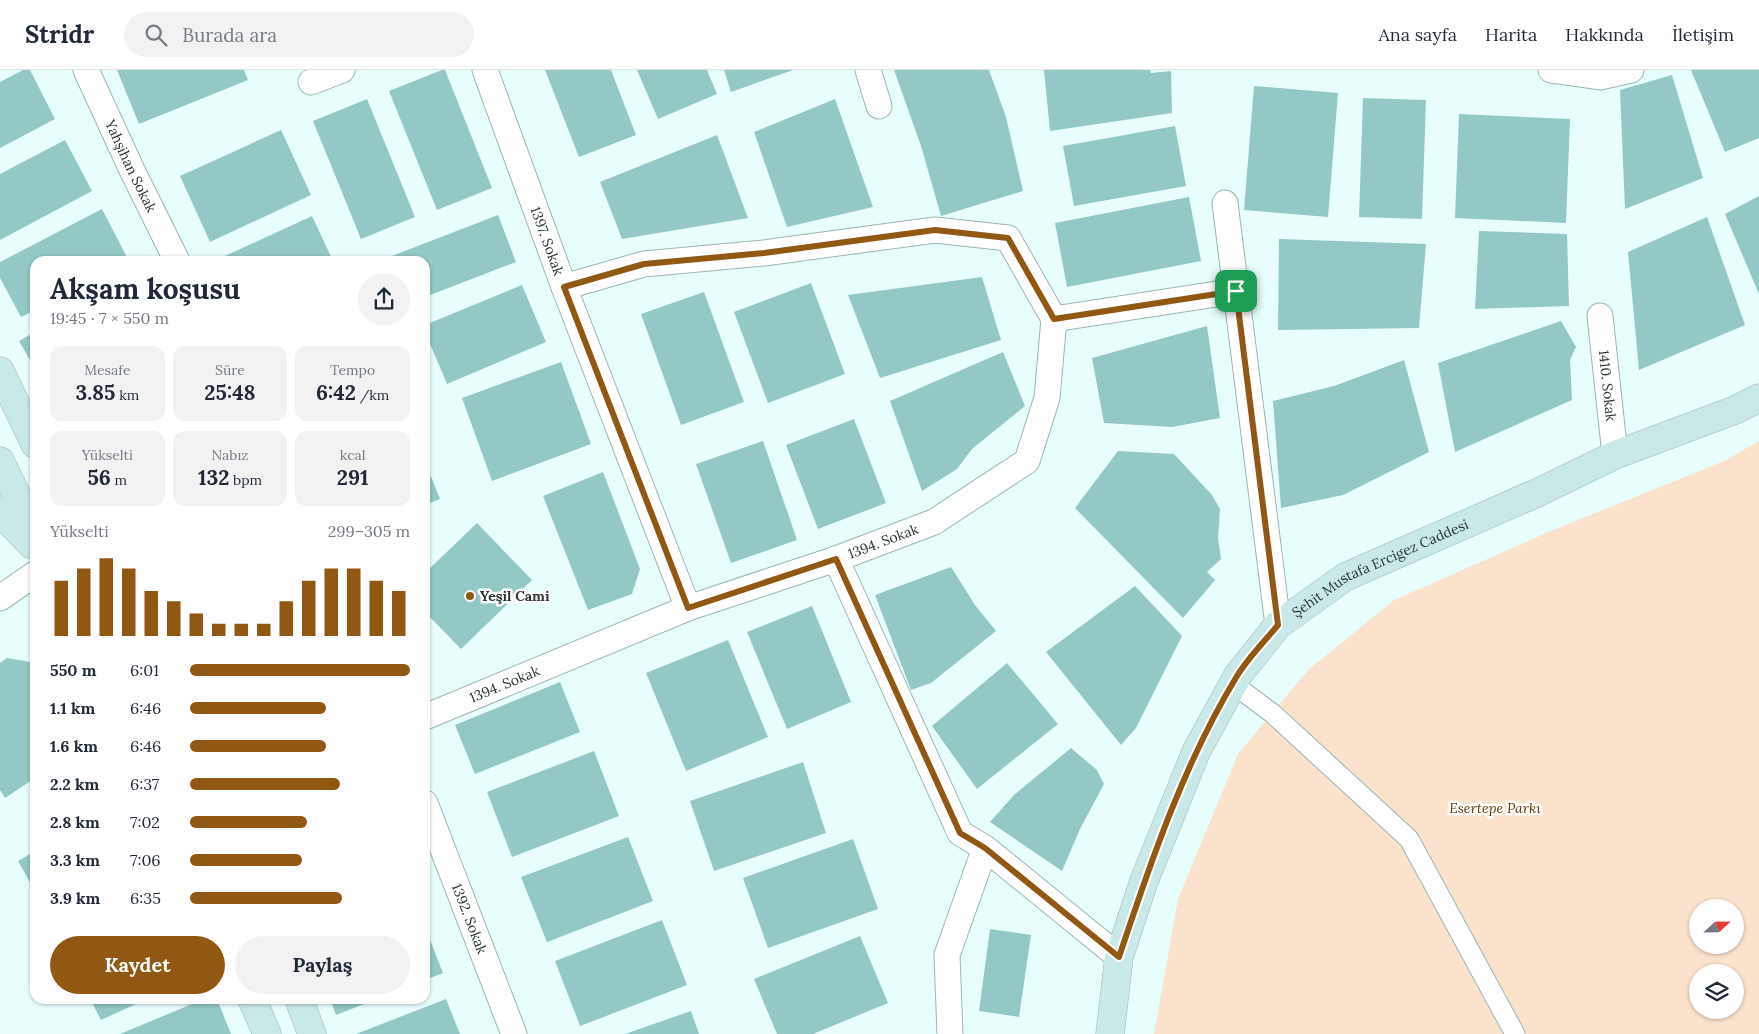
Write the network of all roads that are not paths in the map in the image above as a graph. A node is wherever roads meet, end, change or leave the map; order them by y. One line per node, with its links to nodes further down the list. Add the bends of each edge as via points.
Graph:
1 (86, 70): 10 (street, Yahşihan Sokak)
2 (486, 70): 11 (street, 1397. Sokak)
3 (868, 70): 8 (street)
4 (1551, 70): 5 (street, via 1600,77)
5 (1631, 70)
6 (338, 71): 7 (street)
7 (311, 82)
8 (879, 106)
9 (1225, 202): 12 (street)
10 (175, 256)
11 (564, 287): 14 (street, via 644,264 764,253 935,230 1008,238); 26 (street, 1397. Sokak)
12 (1236, 291): 14 (street); 27 (street)
13 (1600, 316): 18 (street, 1410. Sokak)
14 (1054, 319): 23 (street, 1394. Sokak, via 1047,398 1027,461 934,522)
15 (0, 371): 17 (main road)
16 (1759, 398): 18 (main road, Şehit Mustafa Ercigez Caddesi)
17 (30, 434)
18 (1614, 456): 27 (main road, Şehit Mustafa Ercigez Caddesi, via 1344,577)
19 (0, 461): 21 (main road)
20 (0, 512): 22 (main road)
21 (30, 524)
22 (30, 543)
23 (836, 559): 26 (street, 1394. Sokak); 31 (street, via 960,833)
24 (30, 577): 25 (street)
25 (0, 598)
26 (688, 608): 29 (street, 1394. Sokak)
27 (1278, 625): 28 (main road, Şehit Mustafa Ercigez Caddesi)
28 (1233, 684): 32 (main road, Şehit Mustafa Ercigez Caddesi, via 1196,752 1144,881); 40 (street, via 1272,714 1409,839)
29 (430, 715)
30 (430, 816): 37 (street, 1392. Sokak)
31 (985, 848): 32 (street); 38 (street, via 947,955)
32 (1119, 957): 39 (main road, Şehit Mustafa Ercigez Caddesi)
33 (254, 1004): 35 (main road)
34 (301, 1004): 36 (main road)
35 (267, 1034)
36 (312, 1034)
37 (514, 1034)
38 (950, 1034)
39 (1110, 1034)
40 (1515, 1034)

